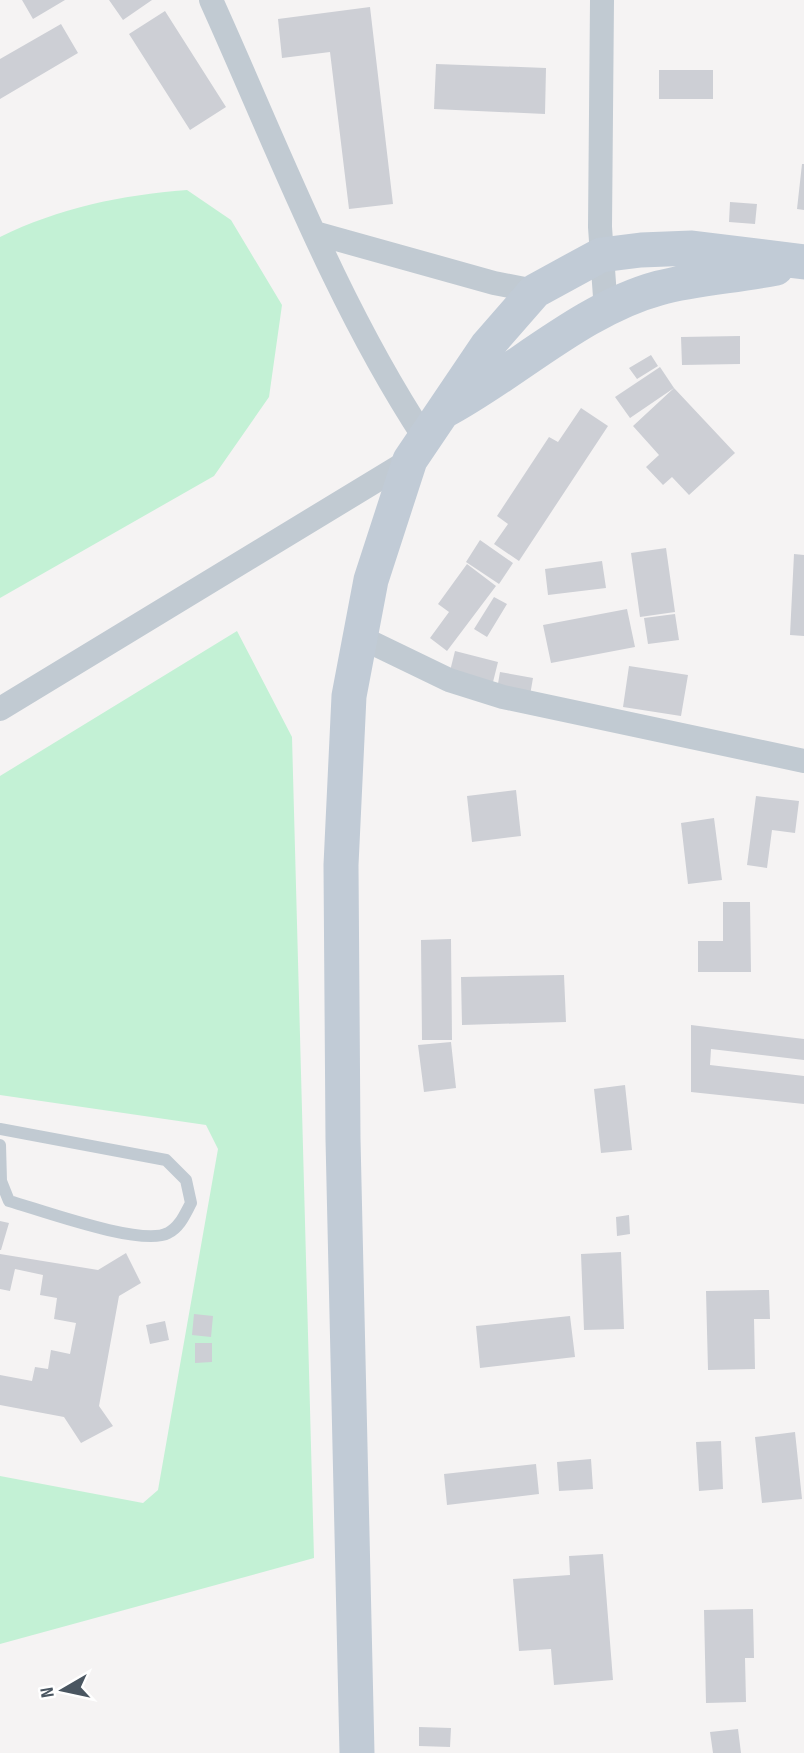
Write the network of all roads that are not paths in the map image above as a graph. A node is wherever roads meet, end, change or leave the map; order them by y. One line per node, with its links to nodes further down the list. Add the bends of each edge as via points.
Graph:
1 (212, 0): 3 (street)
2 (602, 0): 4 (street)
3 (315, 233): 6 (street); 8 (street, via 397,396)
4 (601, 255): 5 (street, via 692,248); 6 (street); 7 (street)
5 (804, 262): 7 (street, via 658,288)
6 (535, 291): 8 (street, via 487,346)
7 (606, 311): 8 (street, via 531,355)
8 (424, 437): 9 (street, via 370,580); 10 (street)
9 (358, 636): 11 (street, via 449,680 503,697); 14 (street, via 349,696 341,864)
10 (0, 709)
11 (804, 761)
12 (0, 1129): 13 (lane, via 166,1160 186,1180 191,1203 167,1235 140,1238 9,1202 1,1181)
13 (0, 1145)
14 (357, 1753)

